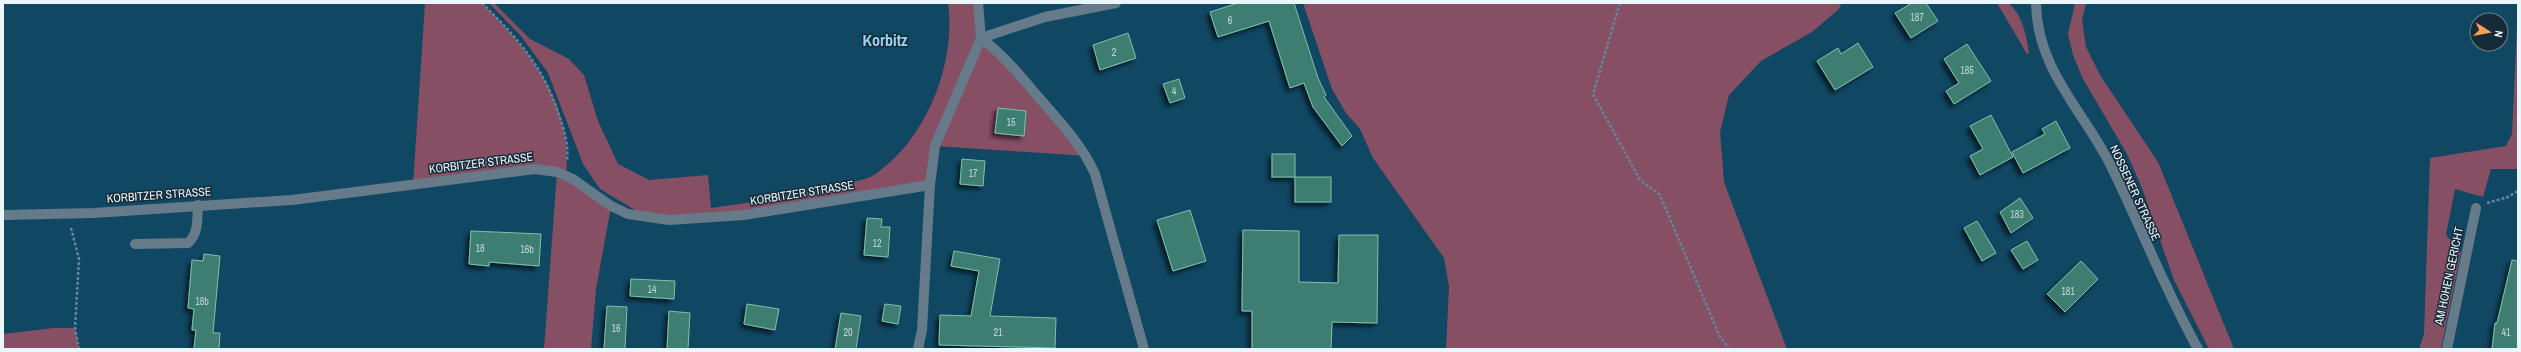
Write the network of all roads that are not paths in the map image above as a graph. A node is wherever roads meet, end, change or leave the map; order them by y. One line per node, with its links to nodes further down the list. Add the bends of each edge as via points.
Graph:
1 (978, 3): 4 (street)
2 (1116, 3): 4 (street, via 1045,17)
3 (2036, 3): 12 (street, NOSSENER STRASSE, via 2039,38 2050,67 2110,164 2147,248)
4 (981, 38): 5 (street, via 935,146); 11 (street, via 1002,54 1087,156 1095,174)
5 (930, 185): 6 (street, KORBITZER STRASSE, via 744,215 669,220 622,212 566,175 535,169 292,200); 10 (street, via 922,330)
6 (198, 205): 8 (street, KORBITZER STRASSE); 9 (street, via 197,230 194,238 188,243)
7 (2476, 208): 13 (street, AM HOHEN GERICHT)
8 (3, 215)
9 (135, 244)
10 (918, 349)
11 (1144, 349)
12 (2198, 349)
13 (2447, 349)

